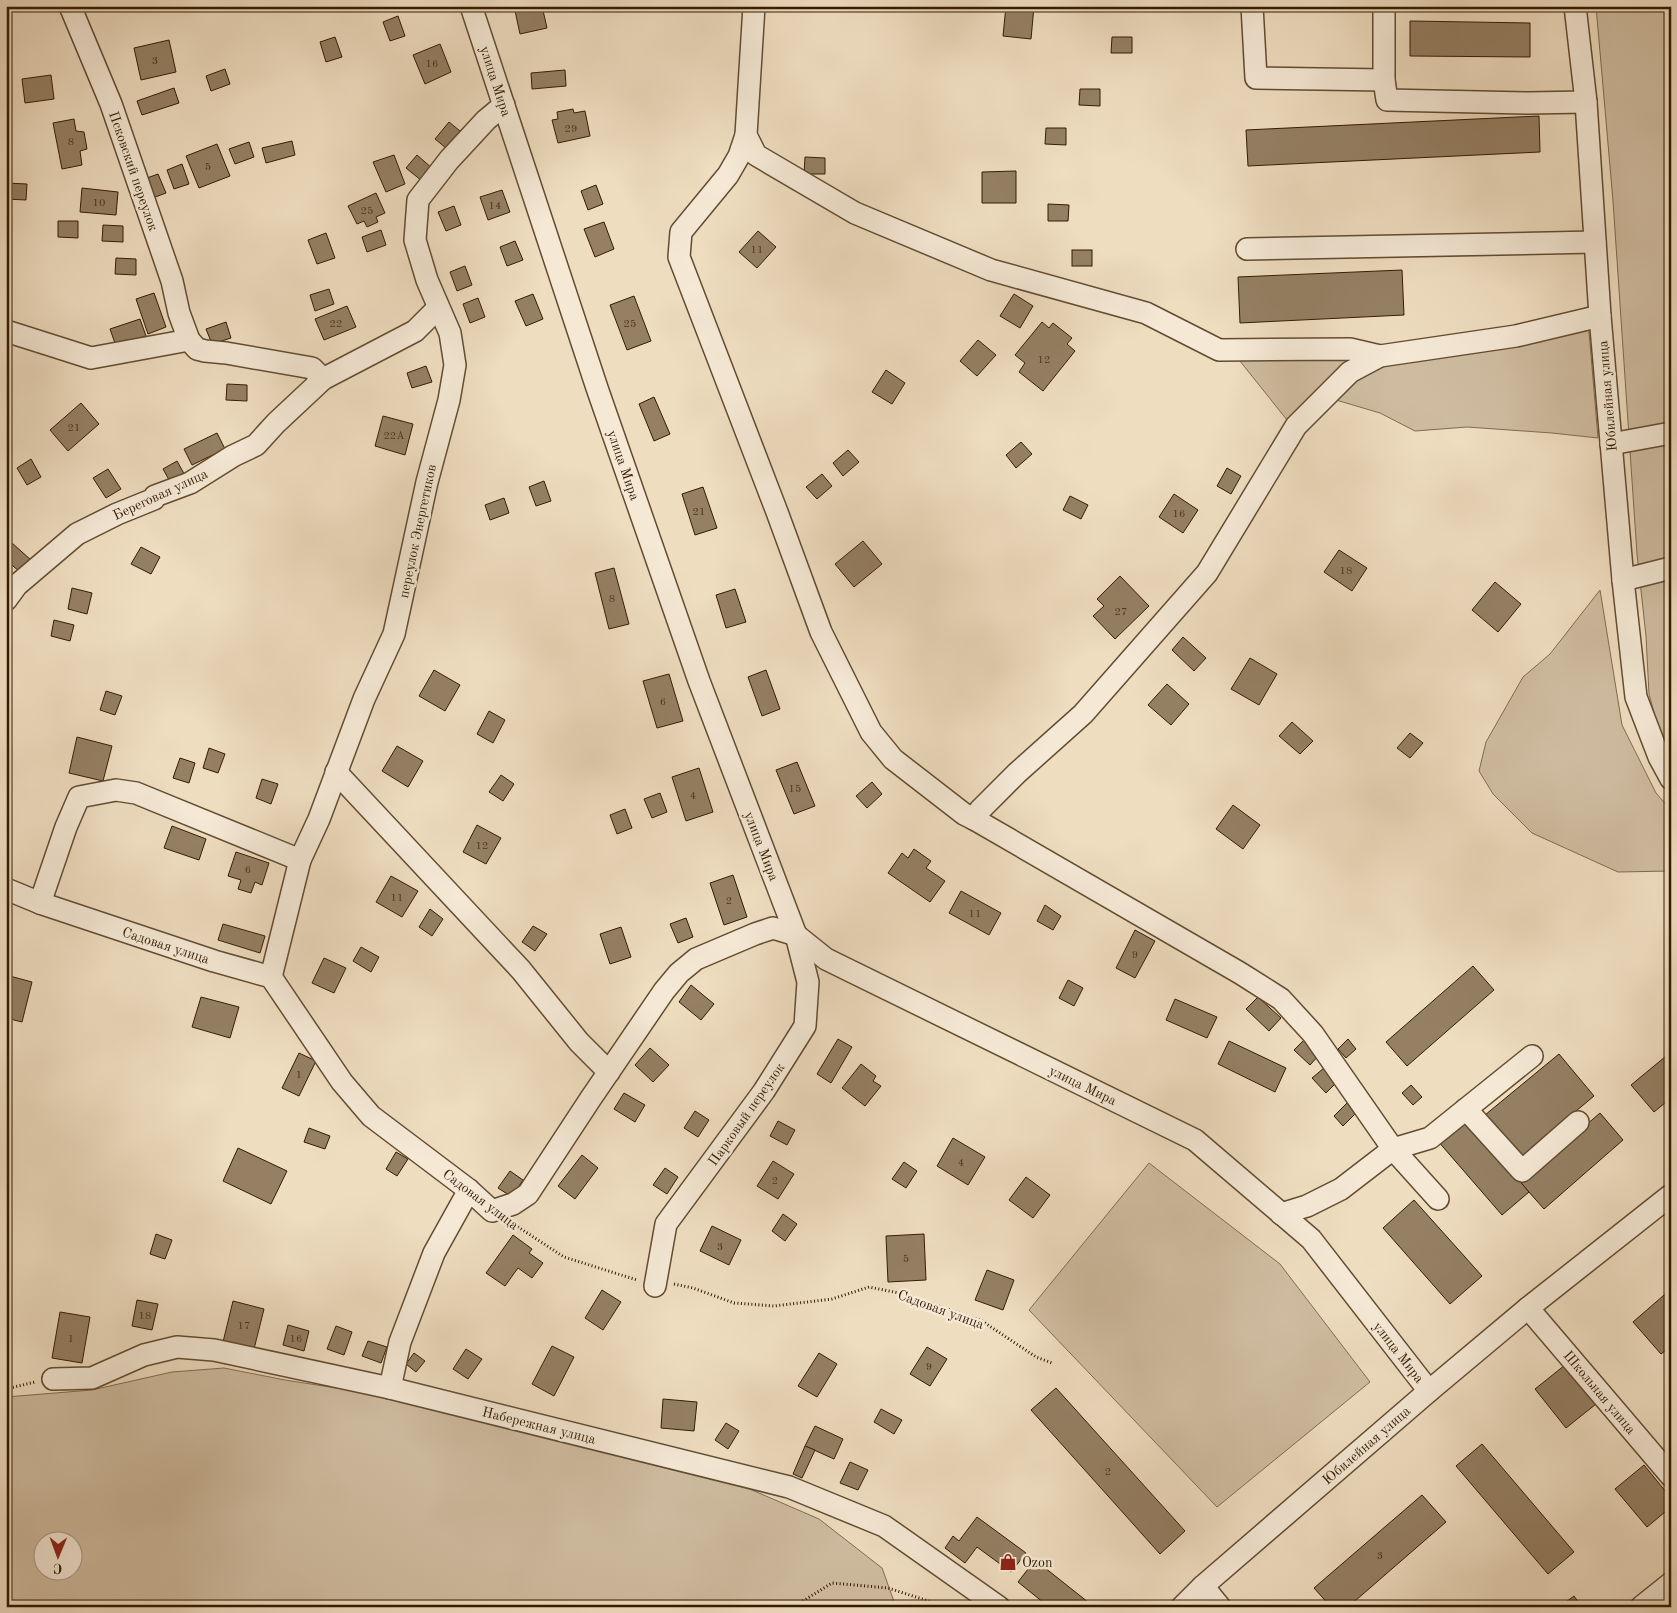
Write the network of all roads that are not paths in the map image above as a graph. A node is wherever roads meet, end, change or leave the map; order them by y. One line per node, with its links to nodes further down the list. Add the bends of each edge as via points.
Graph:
1 (70, 6): 16 (street, Псковский переулок, via 111,104)
2 (470, 6): 9 (street, улица Мира)
3 (754, 6): 10 (street)
4 (1252, 6): 7 (street, via 1256,78)
5 (1384, 6): 7 (street)
6 (1575, 6): 8 (street, Юбилейная улица)
7 (1384, 80): 8 (street, via 1387,100)
8 (1586, 102): 11 (street, Юбилейная улица)
9 (504, 105): 13 (street, переулок Энергетиков, via 449,160 418,200 415,240); 30 (street, улица Мира, via 597,388 699,681)
10 (746, 135): 17 (street, via 756,155 855,213 991,270 1146,313 1218,350 1350,349); 26 (street, via 740,156 728,175 681,232 679,257 820,632 870,732 893,759)
11 (1595, 242): 12 (street); 14 (street, Юбилейная улица)
12 (1247, 249)
13 (438, 308): 18 (street, Береговая улица, via 415,331); 24 (street, переулок Энергетиков, via 450,333 455,365 449,400 427,482 394,634)
14 (1600, 316): 17 (street, via 1516,336); 20 (street, Юбилейная улица)
15 (6, 331): 16 (street, via 92,358)
16 (189, 340): 18 (street, via 205,352 312,368)
17 (1380, 356): 26 (street, via 1350,372 1296,426 1207,573 1083,714 1017,773)
18 (323, 378): 23 (street, Береговая улица, via 256,445 190,483 155,496 77,534 18,585)
19 (1671, 433): 20 (street)
20 (1611, 444): 22 (street, Юбилейная улица)
21 (1671, 568): 22 (street)
22 (1623, 580): 25 (street, Юбилейная улица, via 1636,697 1659,758)
23 (6, 600)
24 (336, 772): 27 (street, переулок Энергетиков); 33 (street, via 521,970 579,1042)
25 (1671, 779)
26 (974, 819): 36 (street, via 1282,999 1313,1034)
27 (300, 860): 29 (street, via 136,793 116,790 79,797); 31 (street, переулок Энергетиков)
28 (6, 888): 29 (street, Садовая улица)
29 (40, 903): 31 (street, Садовая улица)
30 (796, 935): 33 (street, via 773,928 696,959 664,991); 40 (street, улица Мира, via 826,959 1195,1140); 41 (street, Парковый переулок, via 808,982 805,1026 764,1091 666,1224)
31 (270, 977): 37 (street, Садовая улица, via 342,1082 366,1111)
32 (1532, 1056): 34 (street)
33 (609, 1072): 37 (street, Садовая улица, via 528,1194 513,1204 492,1211)
34 (1466, 1109): 35 (street, via 1522,1171); 36 (street, via 1430,1138)
35 (1578, 1122)
36 (1394, 1149): 39 (street); 40 (street, via 1341,1189 1307,1206)
37 (469, 1190): 44 (street, via 434,1253 400,1342)
38 (1671, 1195): 42 (street, Юбилейная улица)
39 (1438, 1199)
40 (1281, 1214): 45 (street, улица Мира, via 1311,1239)
41 (655, 1286)
42 (1528, 1308): 45 (street, Юбилейная улица); 46 (street, Школьная улица)
43 (53, 1379): 44 (street, Набережная улица, via 92,1378 144,1355 177,1347 214,1350)
44 (390, 1388): 49 (street, Набережная улица, via 789,1487 884,1526)
45 (1429, 1391): 48 (street, Юбилейная улица)
46 (1671, 1476)
47 (1671, 1583): 52 (street)
48 (1202, 1586): 50 (street, Юбилейная улица); 51 (street)
49 (999, 1607)
50 (1182, 1607)
51 (1220, 1607)
52 (1640, 1607)

